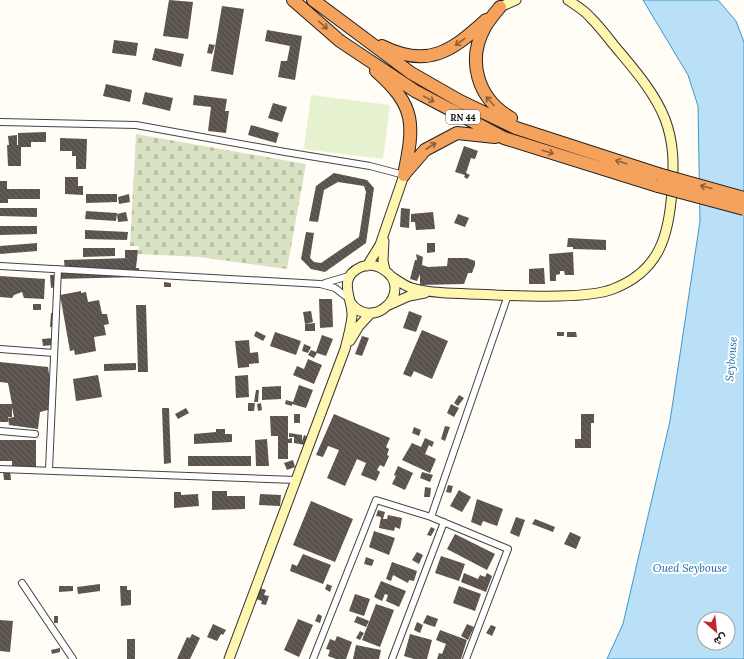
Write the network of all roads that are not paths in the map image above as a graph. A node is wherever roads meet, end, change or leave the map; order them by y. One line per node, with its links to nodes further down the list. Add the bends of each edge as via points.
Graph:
1 (293, 0): 7 (highway, RN 44, one-way to 7)
2 (314, 0): 6 (highway, RN 44)
3 (516, 0): 5 (street)
4 (568, 0): 23 (street, via 590,16 638,74 664,118 672,144 674,162 670,218 663,241 651,263 631,280 613,290 577,295)
5 (500, 7): 6 (highway, one-way to 6, via 450,50 433,56 404,55); 10 (highway, one-way to 5, via 500,112 479,84 475,60 478,44 485,26)
6 (350, 29): 10 (highway, RN 44, via 411,73 460,101 516,128)
7 (340, 41): 9 (highway, RN 44, one-way to 9, via 414,91); 11 (highway, via 378,72 404,103 411,120 412,132)
8 (0, 122): 11 (street, via 136,124 370,166)
9 (504, 138): 11 (highway, one-way to 9, via 425,150 457,133); 12 (highway, RN 44, one-way to 12)
10 (559, 142): 12 (highway, RN 44, one-way to 10)
11 (404, 175): 15 (street)
12 (658, 180): 13 (highway, RN 44, one-way to 12, bridge); 14 (highway, RN 44, bridge)
13 (744, 198)
14 (744, 209)
15 (385, 232): 17 (street); 19 (street, via 383,253)
16 (0, 266): 18 (street)
17 (367, 266): 19 (street, via 375,266); 20 (street, via 358,269)
18 (58, 269): 21 (street); 29 (street)
19 (388, 273): 22 (street, via 412,288); 25 (street, via 395,291)
20 (352, 275): 21 (street); 24 (street, via 347,286)
21 (320, 284): 24 (street, via 336,288)
22 (436, 291): 23 (street); 25 (street, via 416,294)
23 (508, 295): 35 (street)
24 (349, 300): 26 (street, via 359,310); 28 (street, via 352,314)
25 (389, 305): 26 (street, via 379,312)
26 (371, 313): 28 (street, via 359,326)
27 (0, 349): 29 (street)
28 (346, 349): 34 (street)
29 (54, 352): 33 (street)
30 (0, 431): 31 (street)
31 (35, 434)
32 (0, 469): 33 (street)
33 (49, 470): 34 (street)
34 (296, 480): 39 (street)
35 (431, 517): 36 (street); 40 (street, via 376,500)
36 (444, 522): 41 (street); 42 (street, via 508,549)
37 (22, 583): 38 (street)
38 (73, 659)
39 (229, 659)
40 (313, 659)
41 (392, 659)
42 (466, 659)

